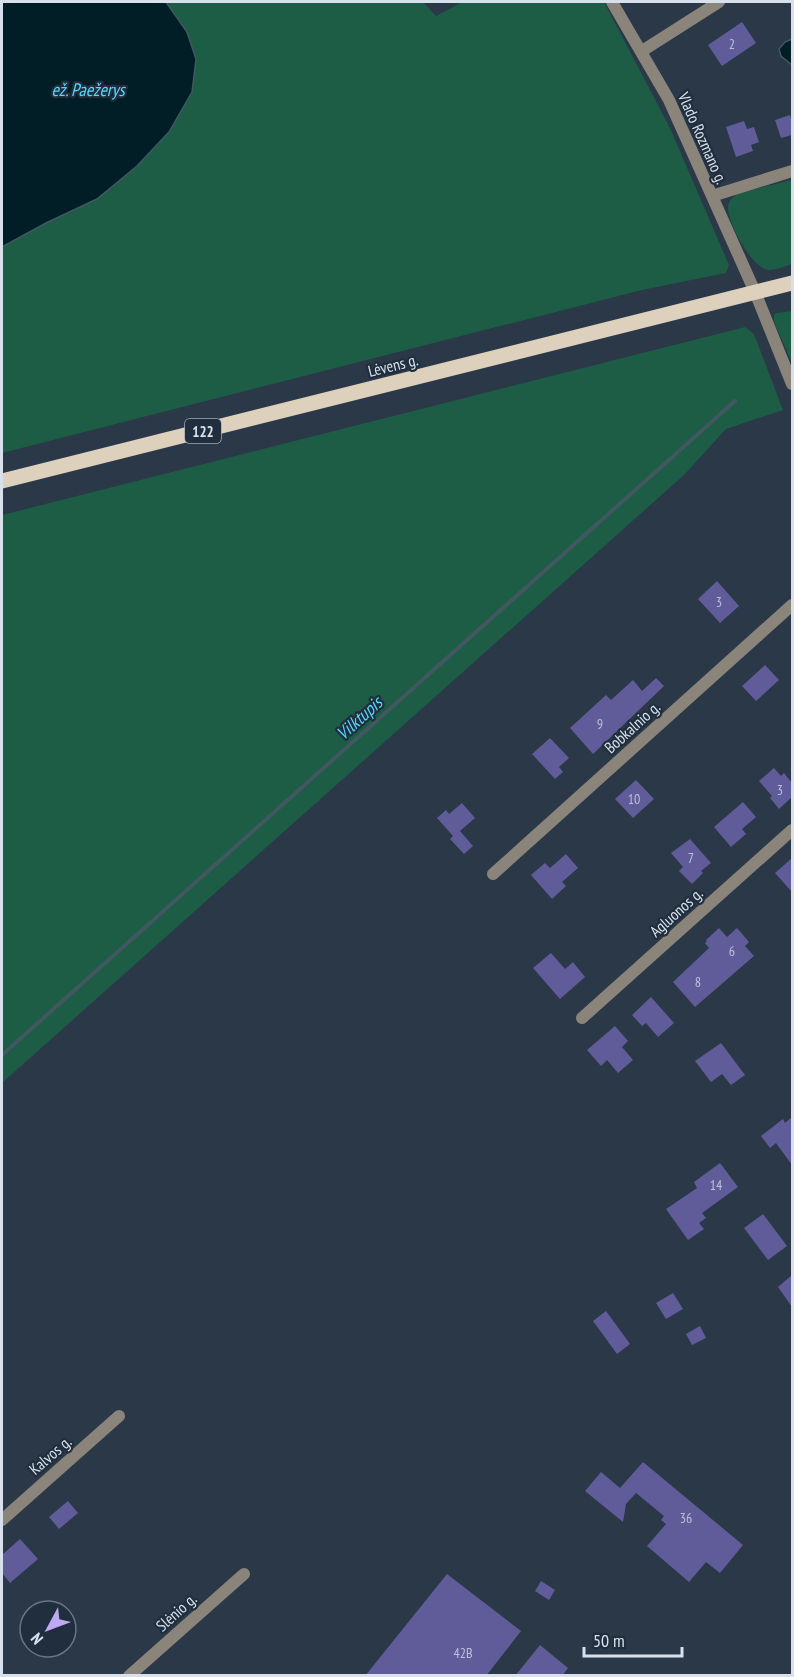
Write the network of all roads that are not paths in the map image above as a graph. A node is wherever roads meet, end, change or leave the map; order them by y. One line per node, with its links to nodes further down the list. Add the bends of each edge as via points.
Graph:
1 (612, 2): 3 (street, Vlado Rozmano g.)
2 (719, 2): 3 (street)
3 (642, 51): 5 (street, Vlado Rozmano g., via 669,100)
4 (792, 171): 5 (street)
5 (712, 196): 7 (street, Vlado Rozmano g.)
6 (792, 283): 7 (main road, Lėvens g. / 122)
7 (755, 292): 8 (street, Vlado Rozmano g.); 9 (main road, Lėvens g. / 122)
8 (792, 384)
9 (2, 481)
10 (792, 605): 12 (street, Bobkalnio g.)
11 (792, 830): 13 (street, Agluonos g.)
12 (493, 874)
13 (582, 1018)
14 (119, 1416): 15 (street, Kalvos g.)
15 (2, 1520)
16 (244, 1574): 17 (street, Slėnio g.)
17 (129, 1676)

